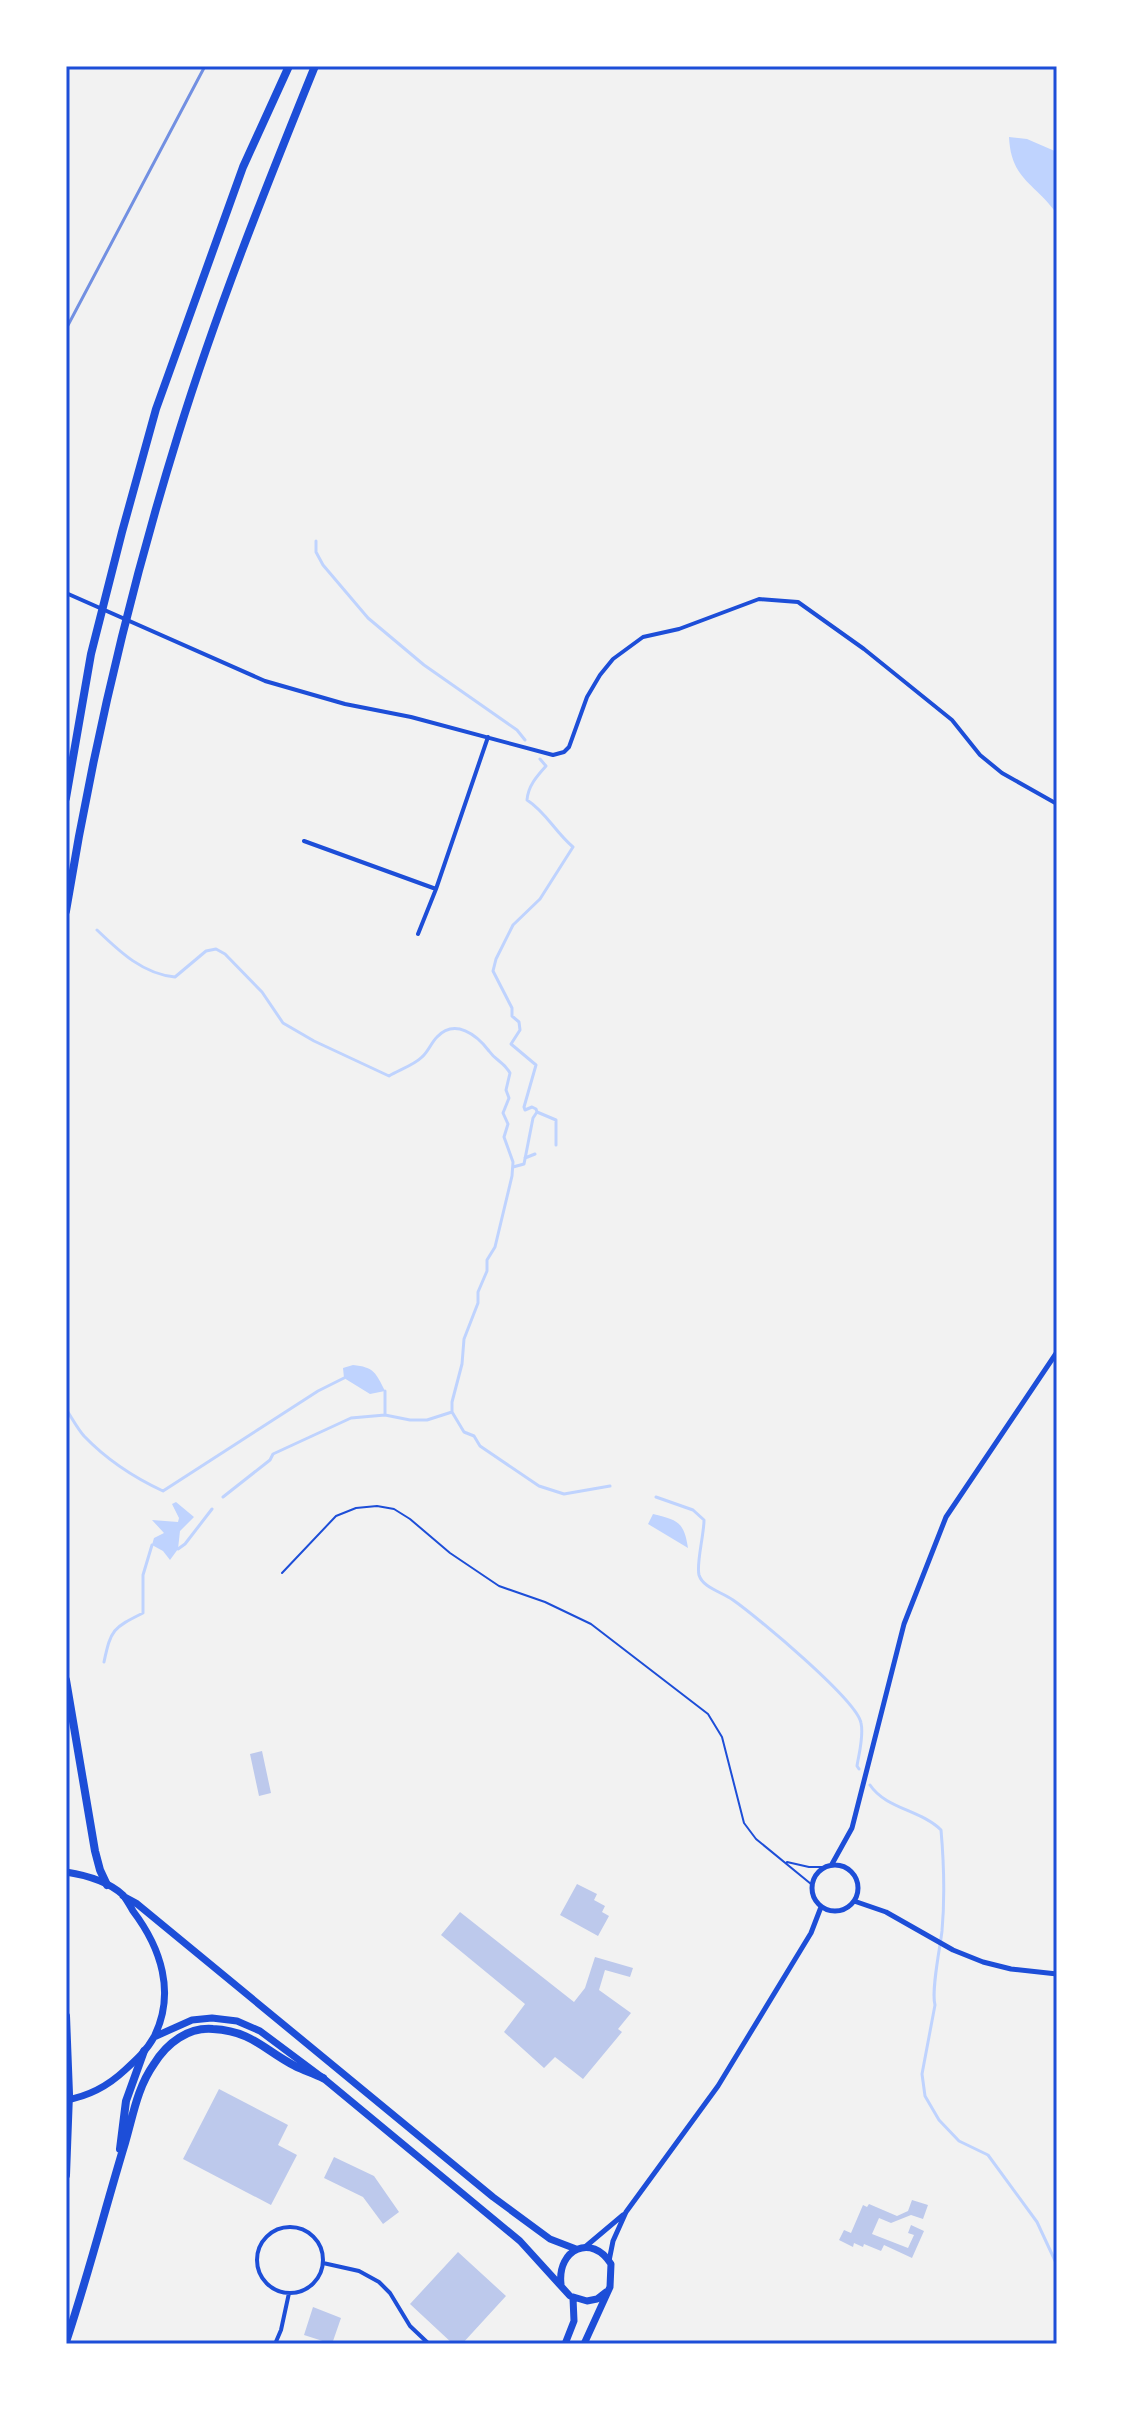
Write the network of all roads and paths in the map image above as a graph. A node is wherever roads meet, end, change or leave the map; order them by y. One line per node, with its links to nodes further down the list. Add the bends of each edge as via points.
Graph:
1 (289, 66): 5 (highway, via 243,167 156,409 91,654)
2 (315, 66): 9 (highway, via 228,287 178,434 93,765)
3 (68, 594): 4 (street, via 265,681)
4 (488, 737): 6 (street, via 553,755 564,752 600,675 643,637 759,599 798,602 952,720 1002,773); 8 (street)
5 (66, 798)
6 (1057, 804)
7 (304, 841): 8 (street)
8 (436, 889): 10 (street)
9 (66, 911)
10 (418, 934)
11 (1057, 1352): 15 (street, via 946,1517 904,1624 852,1828)
12 (282, 1573): 14 (lane, via 336,1516 356,1508 394,1509 499,1586 591,1624 708,1714 722,1737 744,1823)
13 (66, 1680): 19 (highway, via 95,1851)
14 (786, 1862): 16 (lane); 18 (lane)
15 (832, 1864): 16 (street); 21 (street, via 852,1873 858,1886)
16 (825, 1867): 18 (street)
17 (66, 1872): 19 (highway)
18 (811, 1884): 22 (street)
19 (107, 1885): 20 (highway)
20 (123, 1896): 25 (highway, via 146,1928 163,1968 163,2013); 32 (highway, via 493,2197 550,2239)
21 (854, 1901): 22 (street, via 839,1911); 23 (street, via 983,1962)
22 (821, 1907): 31 (street, via 805,1943 718,2086)
23 (1057, 1974)
24 (66, 2016): 30 (highway)
25 (154, 2037): 26 (highway); 27 (highway, via 192,2020 237,2021 260,2031)
26 (144, 2051): 28 (highway, via 109,2084); 29 (highway, via 126,2101)
27 (323, 2078): 29 (highway, via 235,2032 188,2032 165,2049 149,2072); 35 (highway, via 520,2241)
28 (66, 2100)
29 (118, 2162): 39 (highway)
30 (66, 2175)
31 (626, 2212): 32 (street); 33 (street)
32 (580, 2248): 33 (highway, via 598,2250); 35 (highway, via 562,2265)
33 (609, 2261): 36 (highway, via 611,2283)
34 (323, 2263): 37 (street, via 312,2285); 37 (street, via 320,2247 304,2230 282,2228 266,2238 257,2255 259,2272 270,2286); 41 (street, via 379,2282)
35 (562, 2286): 38 (highway)
36 (606, 2292): 38 (highway, via 590,2301); 43 (highway)
37 (289, 2293): 40 (street)
38 (573, 2298): 42 (highway, via 575,2316)
39 (66, 2342)
40 (275, 2344)
41 (429, 2344)
42 (565, 2344)
43 (584, 2344)

